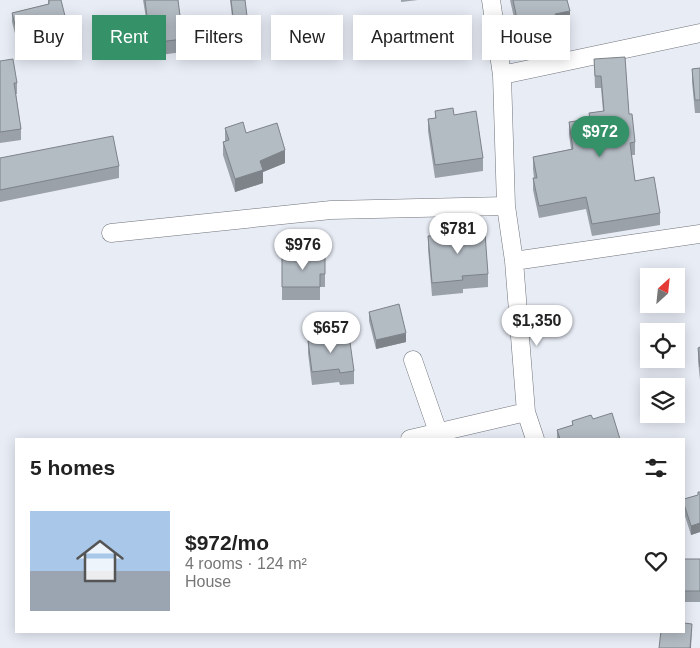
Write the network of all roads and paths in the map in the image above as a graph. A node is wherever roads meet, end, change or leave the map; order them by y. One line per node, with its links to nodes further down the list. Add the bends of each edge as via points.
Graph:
1 (491, 0): 3 (street)
2 (700, 33): 3 (street)
3 (502, 75): 4 (street)
4 (506, 206): 5 (street, via 330,210); 7 (street)
5 (110, 233)
6 (700, 234): 7 (street)
7 (514, 261): 9 (street)
8 (413, 360): 10 (street)
9 (526, 412): 10 (street); 12 (street)
10 (438, 432): 11 (street)
11 (414, 438)
12 (535, 438)

